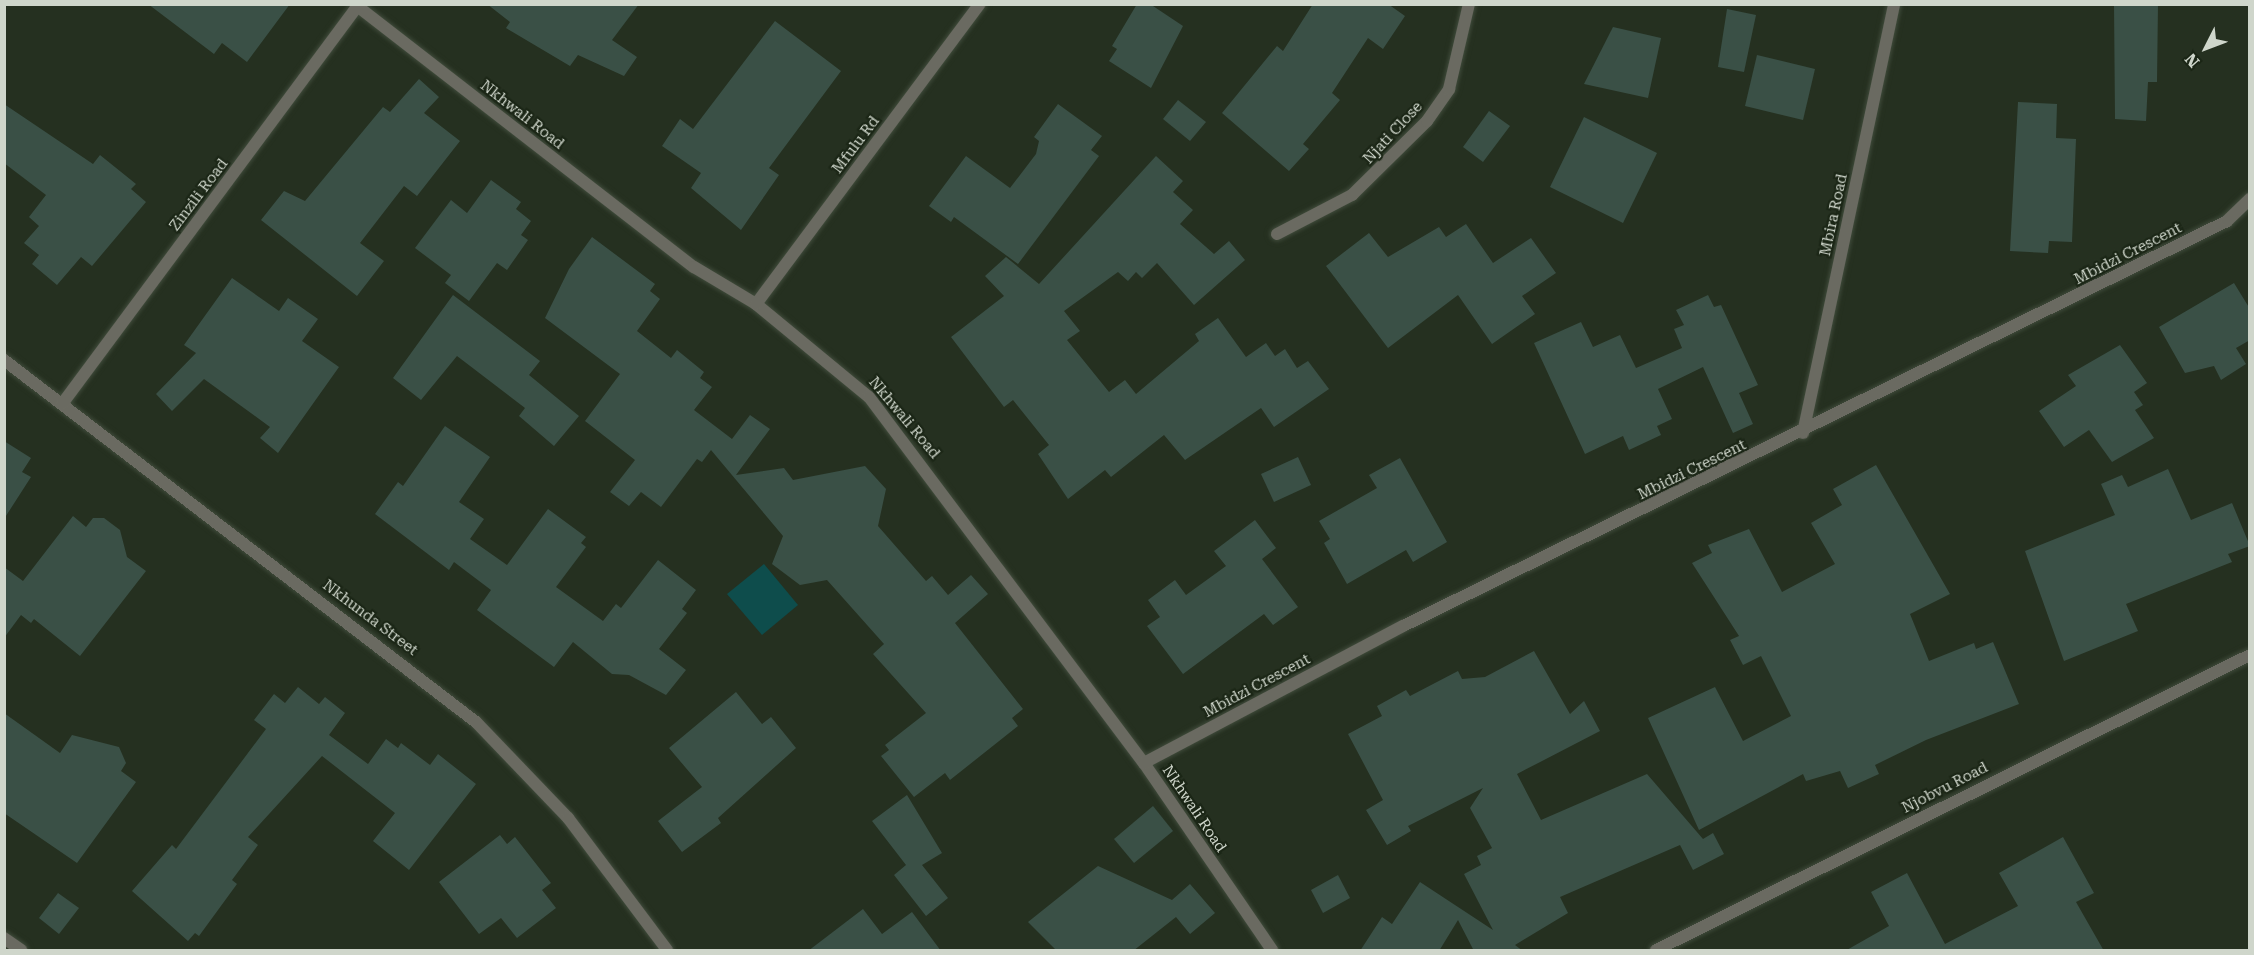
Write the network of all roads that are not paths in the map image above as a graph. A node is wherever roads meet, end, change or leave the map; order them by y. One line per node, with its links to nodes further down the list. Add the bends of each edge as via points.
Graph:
1 (980, 4): 7 (street, Mfulu Rd)
2 (1469, 4): 6 (street, Njati Close, via 1449,89 1427,122 1352,195)
3 (1894, 4): 10 (street, Mbira Road)
4 (358, 5): 7 (street, Nkhwali Road, via 694,267); 9 (street, Zinzili Road)
5 (2250, 199): 10 (street, Mbidzi Crescent, via 2227,222)
6 (1277, 234)
7 (756, 304): 12 (street, Nkhwali Road, via 869,397)
8 (4, 360): 9 (street, Nkhunda Street)
9 (62, 404): 15 (street, Nkhunda Street, via 483,728 568,818)
10 (1803, 433): 12 (street, Mbidzi Crescent, via 1403,626)
11 (2250, 655): 17 (street, Njobvu Road)
12 (1144, 762): 16 (street, Nkhwali Road)
13 (4, 938): 14 (street)
14 (21, 951)
15 (667, 951)
16 (1272, 951)
17 (1656, 951)

